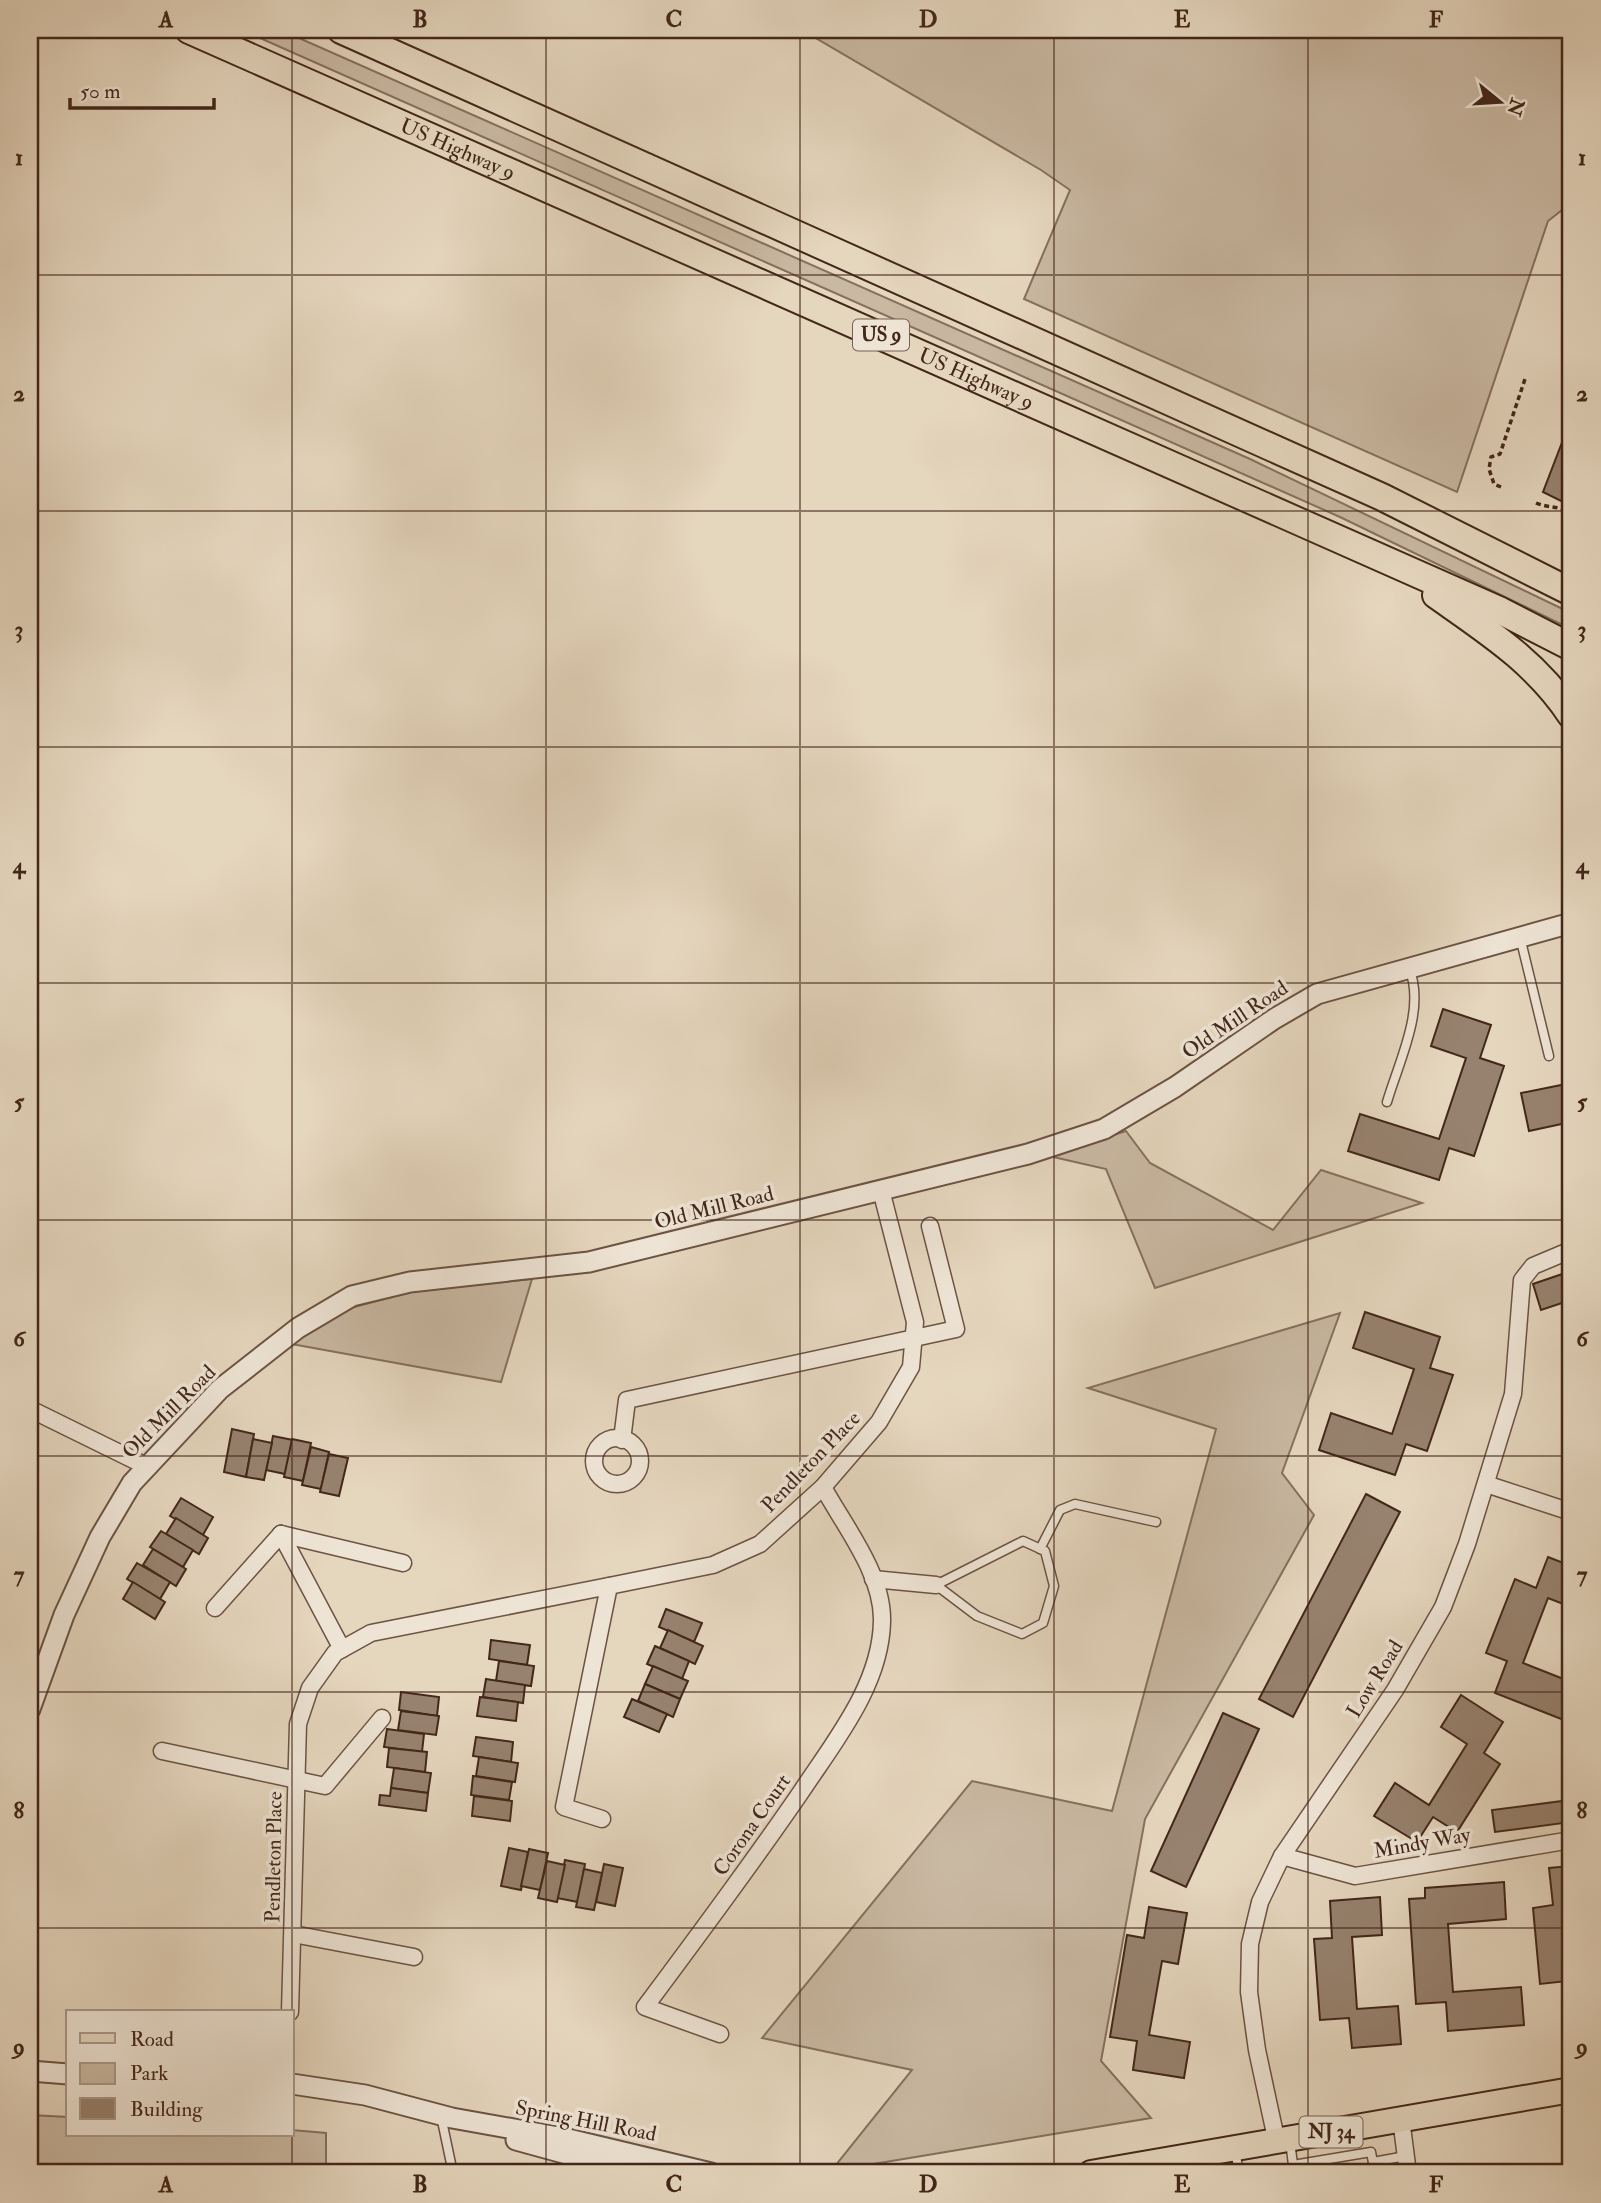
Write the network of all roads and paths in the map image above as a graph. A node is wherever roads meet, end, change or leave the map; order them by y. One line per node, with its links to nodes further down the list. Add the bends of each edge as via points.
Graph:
1 (189, 30): 7 (highway, US Highway 9 / US 9)
2 (341, 30): 8 (highway, via 1382,496)
3 (1525, 379): 4 (path, via 1500,454 1491,457 1489,469 1494,484)
4 (1501, 487)
5 (1536, 503): 6 (path)
6 (1571, 513)
7 (1382, 559): 9 (highway, US Highway 9 / US 9); 10 (highway, via 1510,648 1551,685)
8 (1571, 592)
9 (1571, 647)
10 (1571, 715)
11 (1571, 923): 12 (street, Old Mill Road)
12 (1520, 937): 13 (street, Old Mill Road); 14 (lane)
13 (1409, 968): 15 (lane, via 1416,985 1416,1004); 16 (street, Old Mill Road, via 1317,993 1104,1129 1028,1154)
14 (1549, 1056)
15 (1387, 1102)
16 (881, 1190): 19 (street, Pendleton Place, via 915,1322); 22 (street, Old Mill Road, via 589,1262 410,1282 352,1296 298,1328 220,1389)
17 (930, 1226): 19 (street, via 956,1329)
18 (1571, 1250): 23 (street, Low Road, via 1534,1266 1522,1280 1513,1394)
19 (914, 1339): 21 (street, via 628,1400); 24 (street, Pendleton Place, via 911,1367 879,1422)
20 (30, 1409): 22 (street)
21 (622, 1440)
22 (146, 1466): 35 (street, Old Mill Road, via 100,1537 64,1615)
23 (1486, 1484): 25 (street); 41 (street, Low Road, via 1443,1606 1395,1689)
24 (823, 1487): 30 (street, Corona Court); 32 (street, Pendleton Place, via 760,1544 713,1565)
25 (1571, 1512)
26 (1156, 1521): 28 (lane, via 1074,1504 1060,1510)
27 (281, 1534): 29 (street); 33 (street); 34 (street)
28 (1040, 1549): 31 (lane, via 1023,1541); 31 (lane, via 1045,1551 1054,1586 1043,1623 1022,1634 977,1616)
29 (403, 1563)
30 (873, 1579): 31 (street); 45 (street, Corona Court, via 882,1620 875,1665 842,1733 645,2007)
31 (936, 1585)
32 (609, 1586): 34 (street, Pendleton Place, via 371,1633); 39 (street, via 564,1807)
33 (215, 1608)
34 (342, 1650): 38 (street, Pendleton Place, via 310,1688 298,1724)
35 (30, 1709)
36 (382, 1717): 38 (street, Pendleton Place, via 325,1786)
37 (162, 1751): 38 (street, Pendleton Place)
38 (297, 1780): 42 (street, Pendleton Place)
39 (602, 1819)
40 (1571, 1840): 41 (street, Mindy Way, via 1355,1876)
41 (1282, 1856): 52 (street, Low Road, via 1250,1944 1249,1992 1257,2050)
42 (293, 1934): 43 (street, Pendleton Place); 44 (street, Pendleton Place)
43 (414, 1956)
44 (290, 2010)
45 (720, 2034)
46 (30, 2071): 47 (street)
47 (66, 2074)
48 (294, 2084): 50 (street, Spring Hill Road, via 365,2095)
49 (1571, 2090): 51 (main road, NJ 34)
50 (446, 2117): 56 (lane); 57 (street, Spring Hill Road, via 558,2154); 58 (street, Spring Hill Road, via 564,2138)
51 (1401, 2119): 52 (main road, NJ 34); 53 (street)
52 (1288, 2156): 54 (main road, NJ 34); 55 (lane, via 1371,2152)
53 (1406, 2156): 55 (lane); 61 (street)
54 (1237, 2162): 59 (main road, NJ 34)
55 (1373, 2162): 60 (lane)
56 (453, 2173)
57 (636, 2173)
58 (711, 2173)
59 (1091, 2173)
60 (1375, 2173)
61 (1408, 2173)

